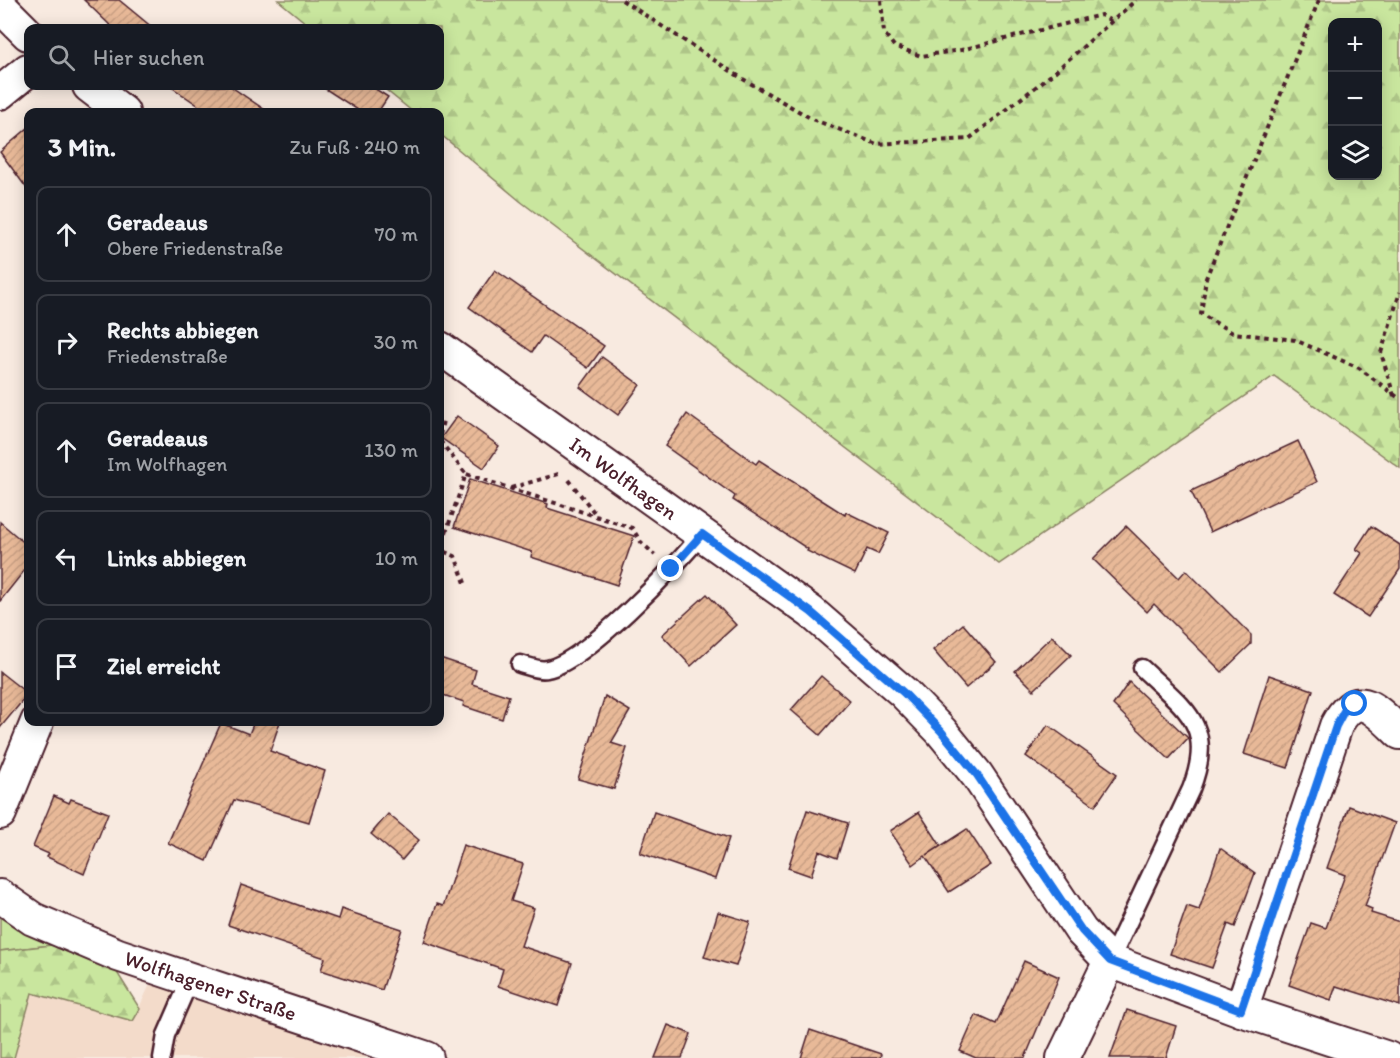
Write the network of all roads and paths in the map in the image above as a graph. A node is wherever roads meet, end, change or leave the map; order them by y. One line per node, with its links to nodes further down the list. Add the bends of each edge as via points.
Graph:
1 (622, 0): 6 (path, via 812,119 878,144 969,139 1051,75)
2 (881, 0): 6 (path, via 884,33 894,46 921,56 961,50 1101,15)
3 (1136, 0): 6 (path)
4 (1319, 0): 14 (path, via 1206,278 1201,314 1233,333 1295,339 1359,368)
5 (0, 6): 7 (street)
6 (1111, 21)
7 (24, 30)
8 (24, 73): 10 (street)
9 (94, 90): 11 (street)
10 (0, 93)
11 (118, 108)
12 (1400, 292): 14 (path, via 1381,353)
13 (444, 351): 20 (street, Im Wolfhagen)
14 (1394, 396): 15 (path)
15 (1400, 399)
16 (444, 446): 17 (path)
17 (465, 474): 18 (path); 21 (path)
18 (509, 488): 19 (path); 19 (path, via 563,473)
19 (598, 517): 23 (path, via 632,528 641,542)
20 (702, 534): 23 (lane); 31 (street, Im Wolfhagen, via 811,612 904,693 941,731 977,775 1082,931)
21 (444, 538)
22 (444, 552): 24 (path, via 455,556)
23 (671, 569): 25 (lane, via 564,663 545,670)
24 (465, 583)
25 (520, 664)
26 (1142, 668): 31 (lane, via 1188,712 1202,751 1191,789)
27 (35, 726): 29 (street)
28 (1400, 733): 33 (street, via 1370,705 1355,704 1344,711)
29 (0, 813)
30 (0, 896): 32 (street, Wolfhagener Straße, via 33,919)
31 (1110, 961): 33 (street); 37 (street)
32 (190, 980): 34 (street, Wolfhagener Straße); 35 (lane, via 166,1035)
33 (1241, 1010): 38 (street)
34 (381, 1050): 36 (street, Wolfhagener Straße)
35 (162, 1058)
36 (427, 1058)
37 (1063, 1058)
38 (1388, 1058)

